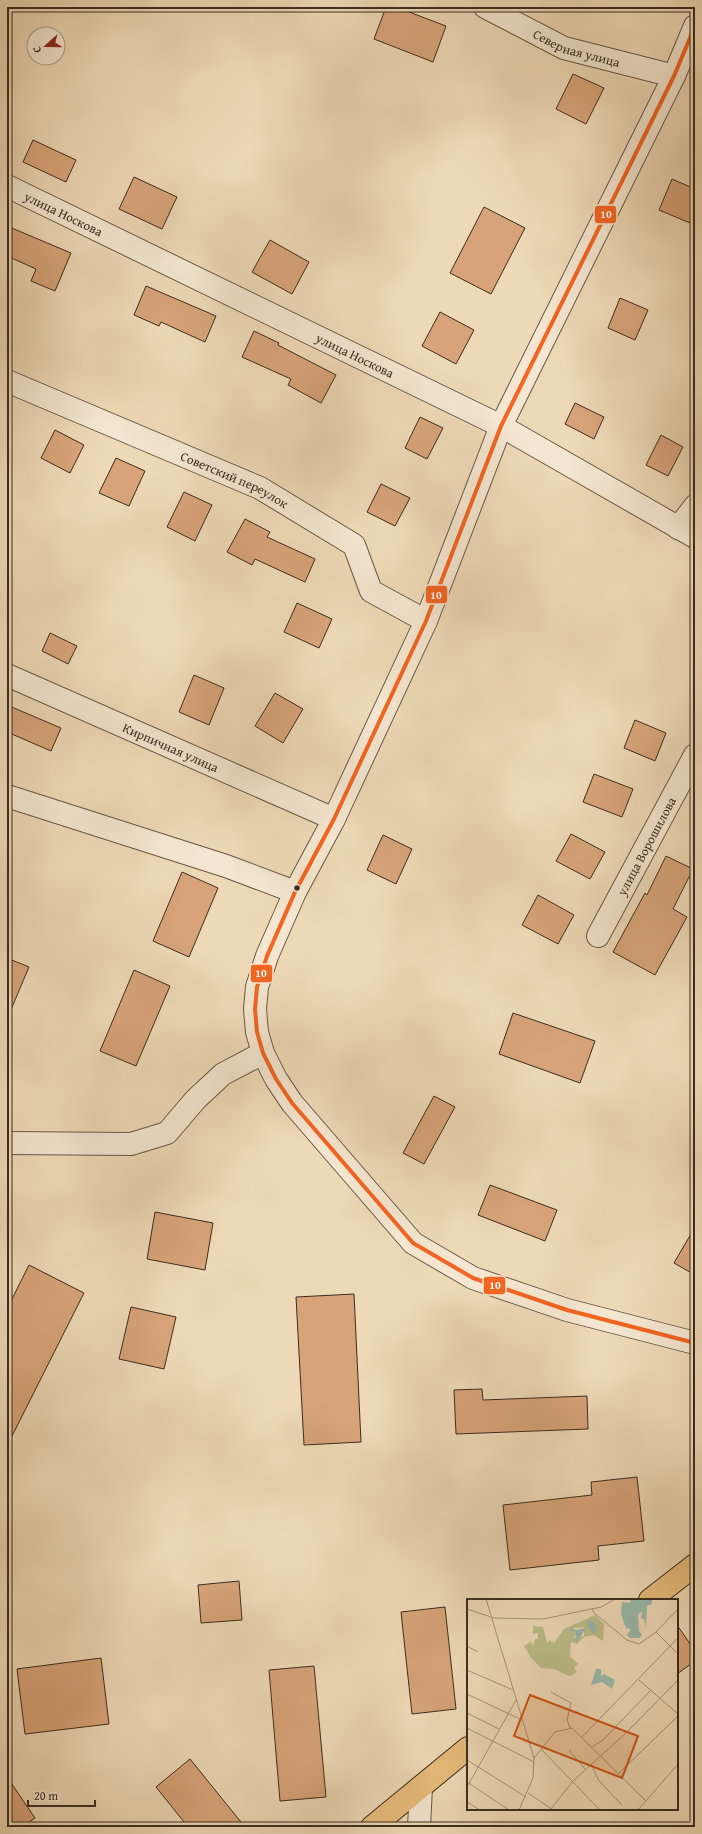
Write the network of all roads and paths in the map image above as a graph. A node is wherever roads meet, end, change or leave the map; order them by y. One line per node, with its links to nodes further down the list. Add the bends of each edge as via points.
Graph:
1 (485, 7): 3 (street, Северная улица, via 564,48)
2 (695, 26): 3 (street)
3 (674, 76): 6 (street)
4 (7, 186): 6 (street, улица Носкова)
5 (7, 381): 9 (street, Советский переулок, via 260,488 354,545 371,591)
6 (501, 426): 8 (street, улица Носкова); 9 (street)
7 (695, 506): 8 (street)
8 (686, 533)
9 (426, 621): 13 (street)
10 (7, 675): 13 (street, Кирпичная улица)
11 (695, 755): 15 (street, улица Ворошилова)
12 (7, 796): 14 (street, via 226,866)
13 (334, 819): 14 (street)
14 (295, 892): 16 (street, via 267,956 257,987 255,1009)
15 (598, 936)
16 (262, 1053): 17 (street, via 223,1074 196,1098 167,1133 131,1144); 18 (street, via 292,1103 413,1243 473,1278 567,1310)
17 (7, 1143)
18 (695, 1343)
19 (695, 1565): 20 (main road)
20 (651, 1599)
21 (467, 1749): 22 (main road)
22 (421, 1787): 23 (main road); 24 (street)
23 (372, 1827)
24 (419, 1827)

